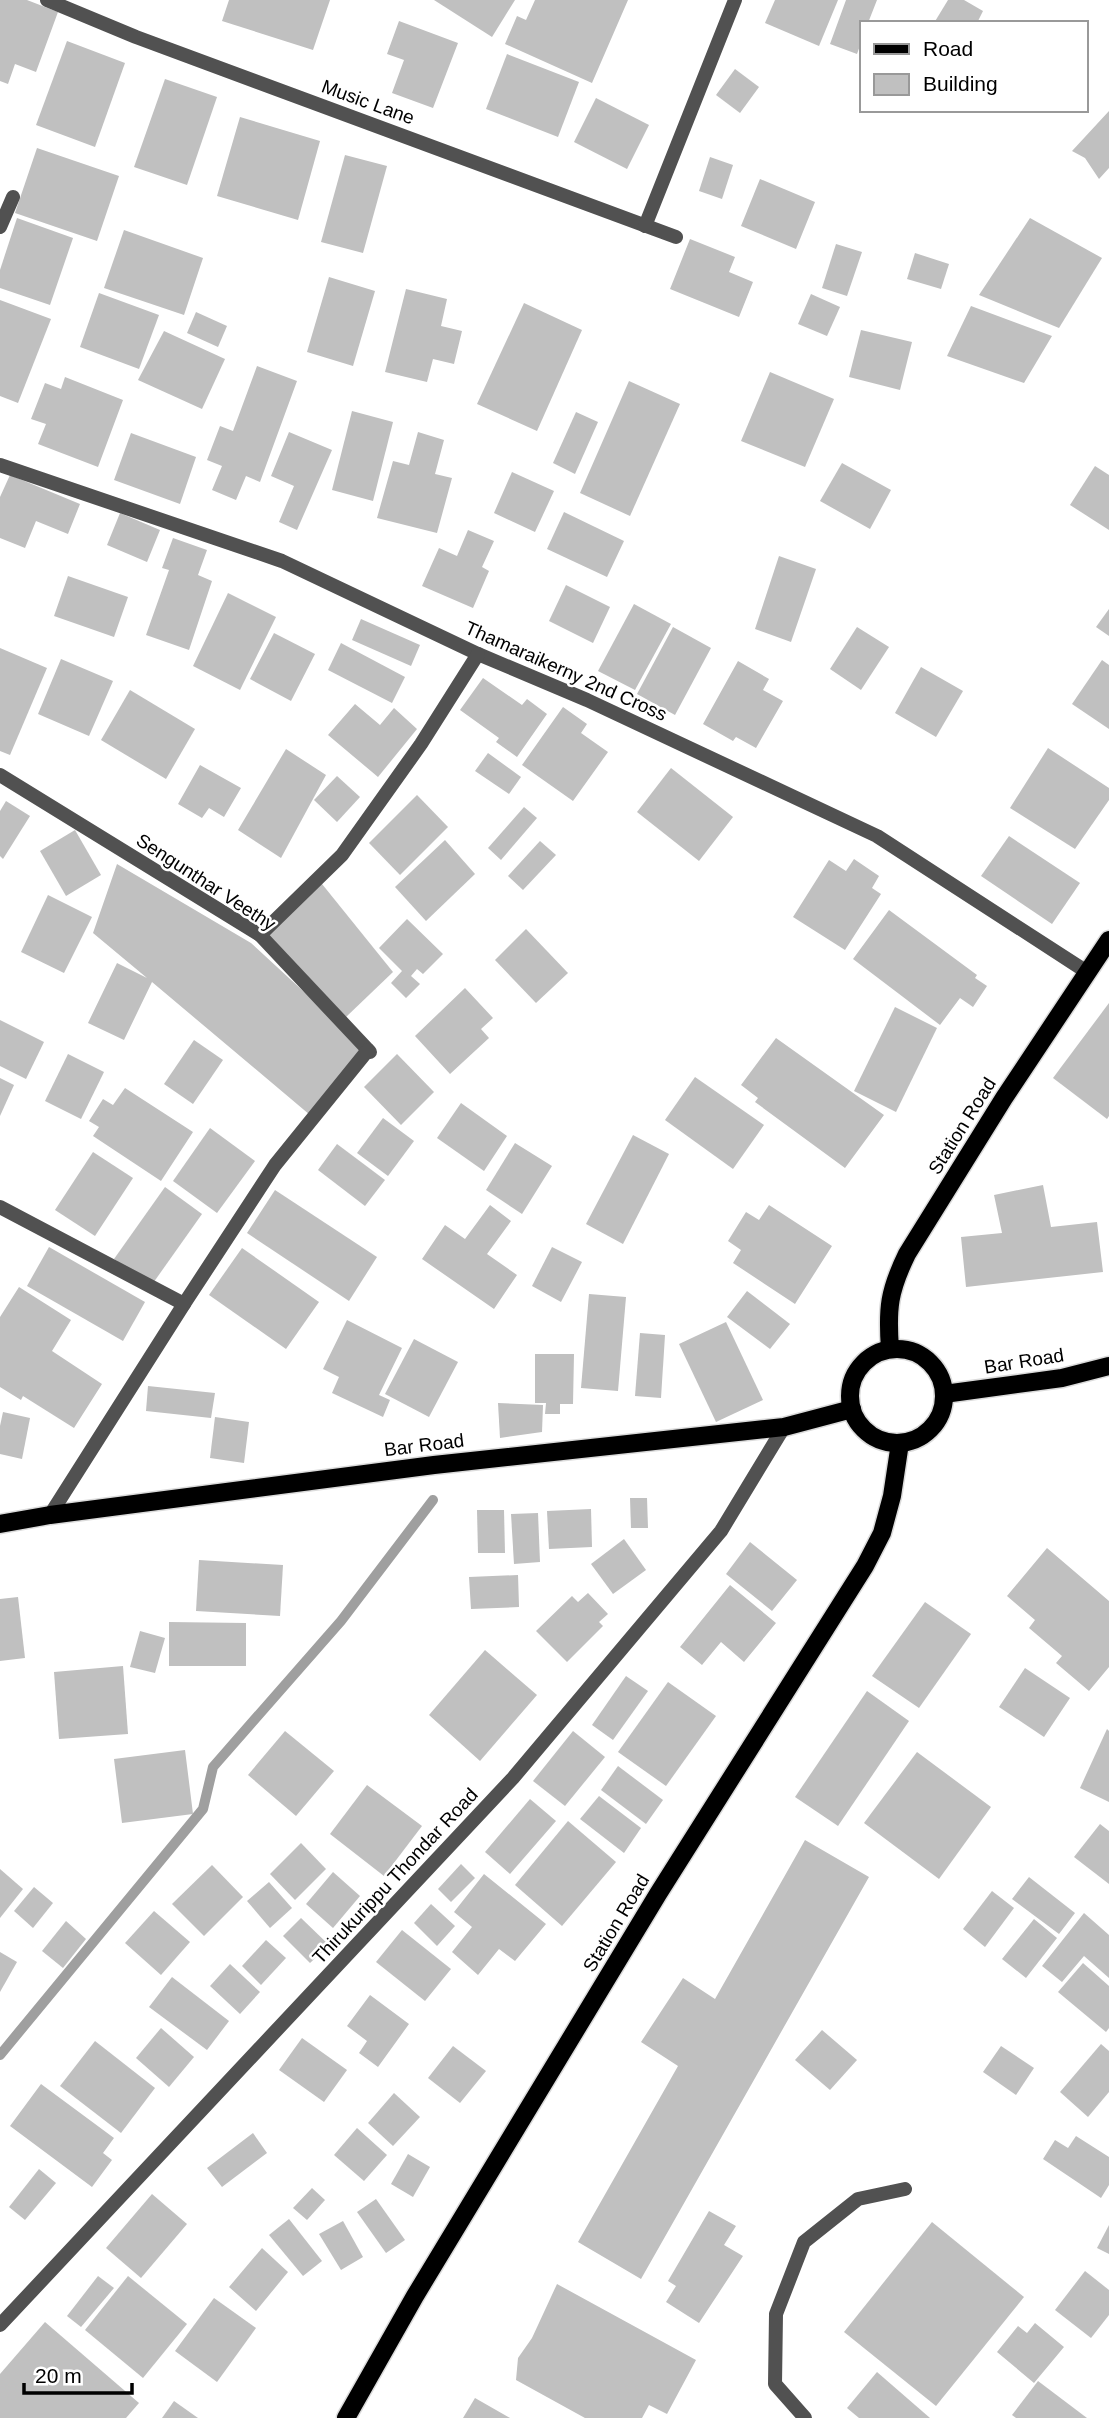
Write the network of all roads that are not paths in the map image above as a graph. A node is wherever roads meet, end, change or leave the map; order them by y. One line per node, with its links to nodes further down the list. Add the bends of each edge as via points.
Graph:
1 (47, 0): 4 (street, Music Lane)
2 (735, 0): 4 (street)
3 (13, 197): 5 (street)
4 (645, 226): 6 (street, Music Lane)
5 (0, 227)
6 (676, 237)
7 (0, 465): 8 (street, Thamaraikerny 2nd Cross, via 282,561)
8 (478, 653): 10 (street, via 421,744 342,855); 12 (street, Thamaraikerny 2nd Cross, via 877,836)
9 (0, 775): 10 (street, Sengunthar Veethy)
10 (260, 935): 14 (street, Sengunthar Veethy, via 369,1051 275,1165)
11 (1109, 940): 12 (main road, Station Road)
12 (1087, 972): 15 (main road, Station Road, via 907,1254 888,1304)
13 (0, 1207): 14 (street)
14 (184, 1304): 21 (street, Sengunthar Veethy)
15 (890, 1349): 17 (main road, via 909,1350 926,1358 938,1373); 18 (main road, via 871,1356 857,1370 850,1389)
16 (1109, 1366): 17 (main road, Bar Road, via 1062,1378)
17 (944, 1394): 20 (main road, via 933,1427)
18 (852, 1409): 19 (main road, Bar Road); 20 (main road, via 862,1427 879,1440)
19 (784, 1426): 21 (main road, Bar Road); 24 (street, Thirukurippu Thondar Road, via 721,1531 513,1778)
20 (900, 1443): 25 (main road, Station Road, via 882,1533 865,1566 651,1906)
21 (50, 1515): 22 (main road, Bar Road)
22 (0, 1524)
23 (905, 2189): 26 (street, via 858,2199 804,2242 776,2314 775,2384)
24 (0, 2325)
25 (346, 2418)
26 (805, 2418)

